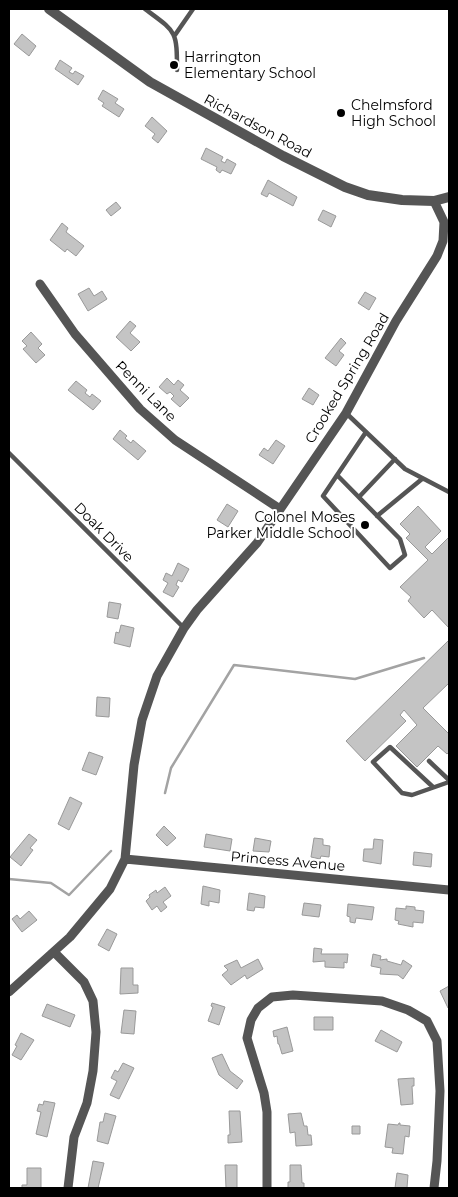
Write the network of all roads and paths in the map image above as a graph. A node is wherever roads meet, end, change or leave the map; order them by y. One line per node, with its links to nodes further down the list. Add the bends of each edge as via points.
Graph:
1 (49, 9): 7 (street, Richardson Road, via 150,82 336,183 368,195)
2 (144, 9): 4 (lane, via 169,26)
3 (193, 9): 4 (lane)
4 (174, 34): 5 (lane)
5 (177, 70)
6 (449, 197): 7 (street, Richardson Road)
7 (434, 201): 9 (street, Crooked Spring Road, via 444,222 443,241 437,256 396,321)
8 (40, 284): 17 (street, Penni Lane, via 75,334 140,409 175,440)
9 (346, 413): 10 (lane); 17 (street, Crooked Spring Road)
10 (366, 432): 12 (lane); 13 (lane)
11 (9, 452): 19 (lane, Doak Drive)
12 (395, 459): 14 (lane); 16 (lane)
13 (337, 475): 16 (lane); 18 (lane, via 322,496 390,568 405,555 400,539)
14 (422, 479): 15 (lane); 18 (lane)
15 (449, 492)
16 (359, 497): 18 (lane)
17 (280, 510): 19 (street, Crooked Spring Road, via 257,543)
18 (377, 516)
19 (184, 628): 23 (street, Crooked Spring Road, via 158,676 142,720)
20 (429, 761): 21 (lane)
21 (449, 781): 22 (lane)
22 (433, 788): 22 (lane, via 412,795 402,794 373,762 390,747)
23 (125, 859): 24 (street, Princess Avenue); 25 (street, Crooked Spring Road, via 110,889)
24 (449, 890)
25 (54, 953): 26 (street, Crooked Spring Road); 27 (street, via 84,982 93,1002 96,1032 93,1071 87,1103 74,1137)
26 (9, 992)
27 (68, 1188)
28 (267, 1188): 29 (street, via 267,1112 247,1038 258,1008 272,997 293,995 382,1000 427,1021 437,1041 440,1091)
29 (434, 1188)

